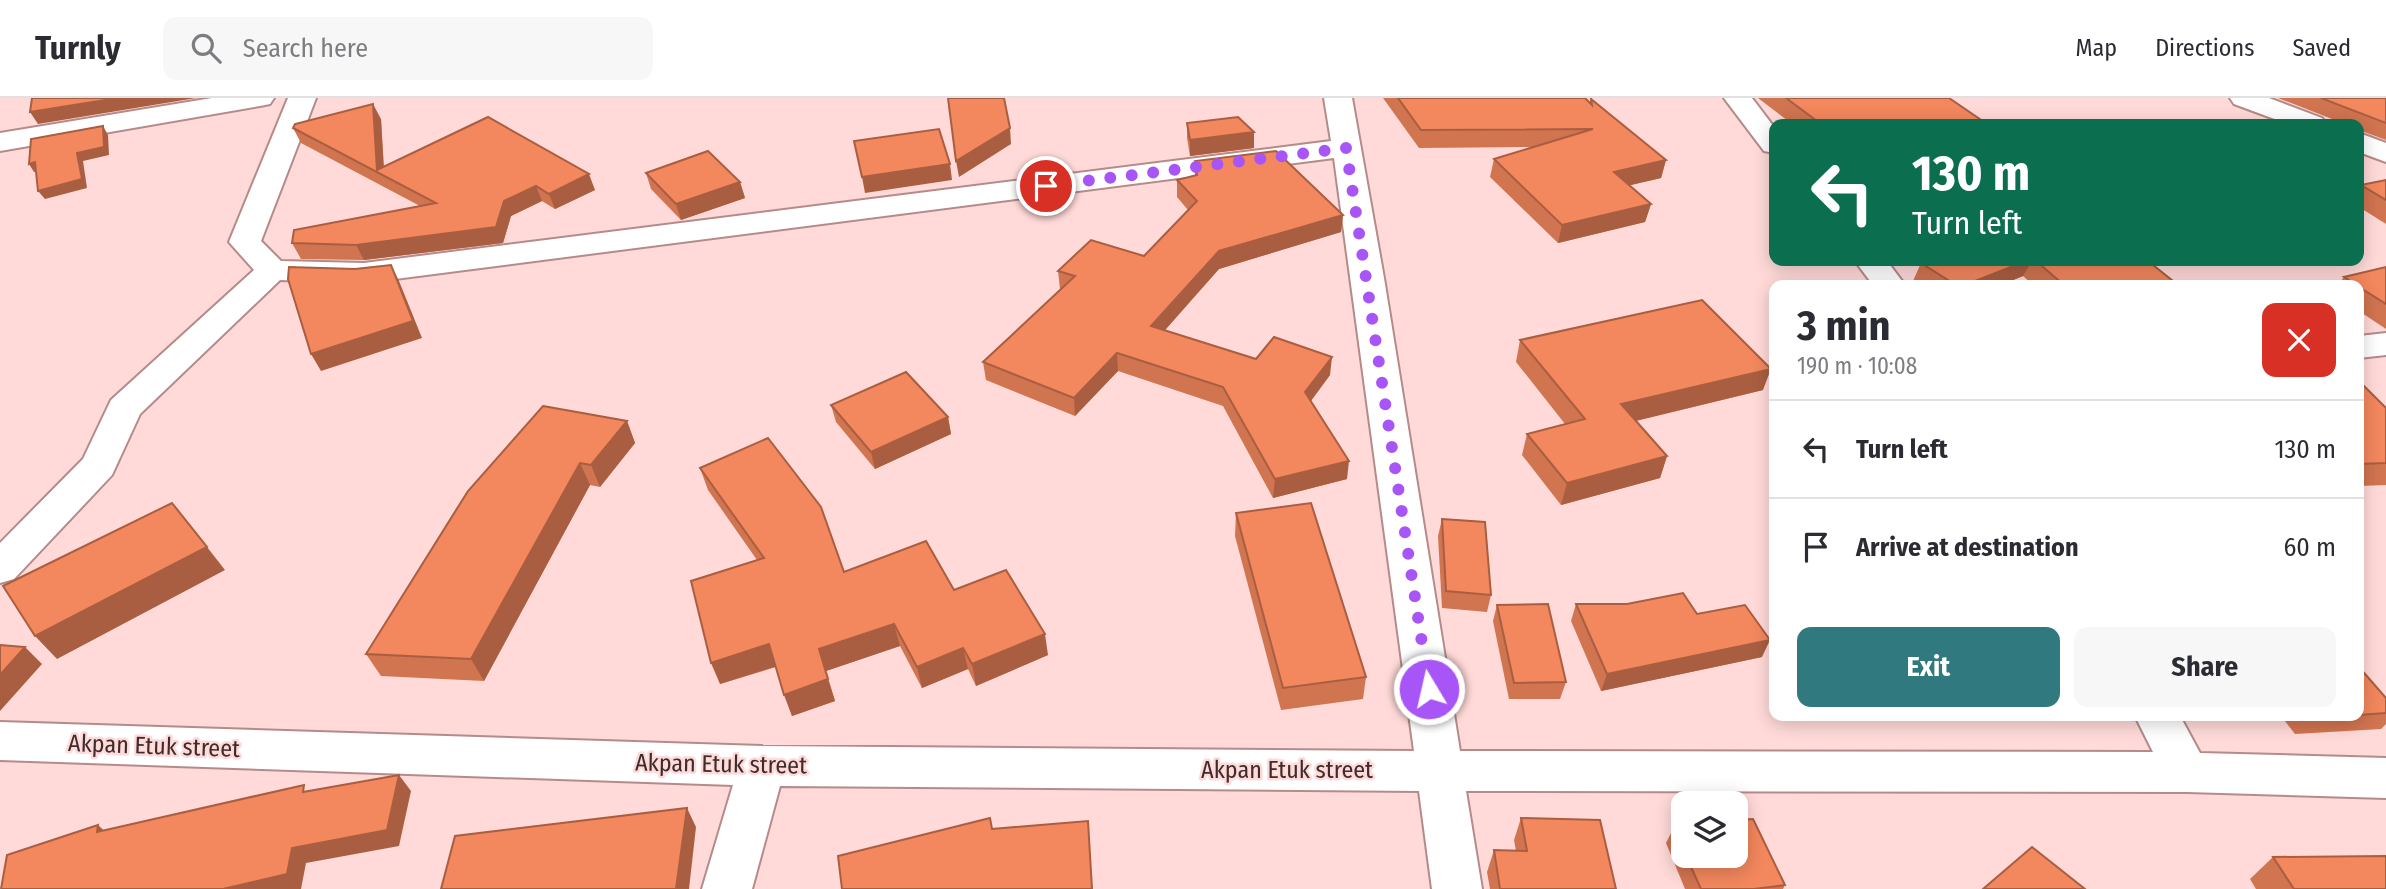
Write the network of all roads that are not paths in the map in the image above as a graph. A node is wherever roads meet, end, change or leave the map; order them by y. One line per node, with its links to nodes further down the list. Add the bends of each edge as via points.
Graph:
1 (260, 98): 8 (street)
2 (302, 98): 12 (street, via 245,242)
3 (1338, 98): 10 (street)
4 (1738, 98): 7 (street)
5 (2244, 98): 6 (street)
6 (2299, 119)
7 (1769, 138)
8 (0, 142)
9 (2364, 144): 11 (street)
10 (1346, 148): 12 (street, via 364,272); 19 (street)
11 (2386, 153)
12 (272, 270): 15 (street, via 124,408 99,466)
13 (2386, 344): 14 (street)
14 (2364, 346)
15 (0, 568)
16 (2160, 721): 20 (street)
17 (0, 741): 18 (street, Akpan Etuk street)
18 (762, 766): 19 (street, Akpan Etuk street); 22 (street)
19 (1441, 771): 20 (street, Akpan Etuk street); 23 (street)
20 (2188, 772): 21 (street, Akpan Etuk street)
21 (2386, 778)
22 (727, 889)
23 (1457, 889)

